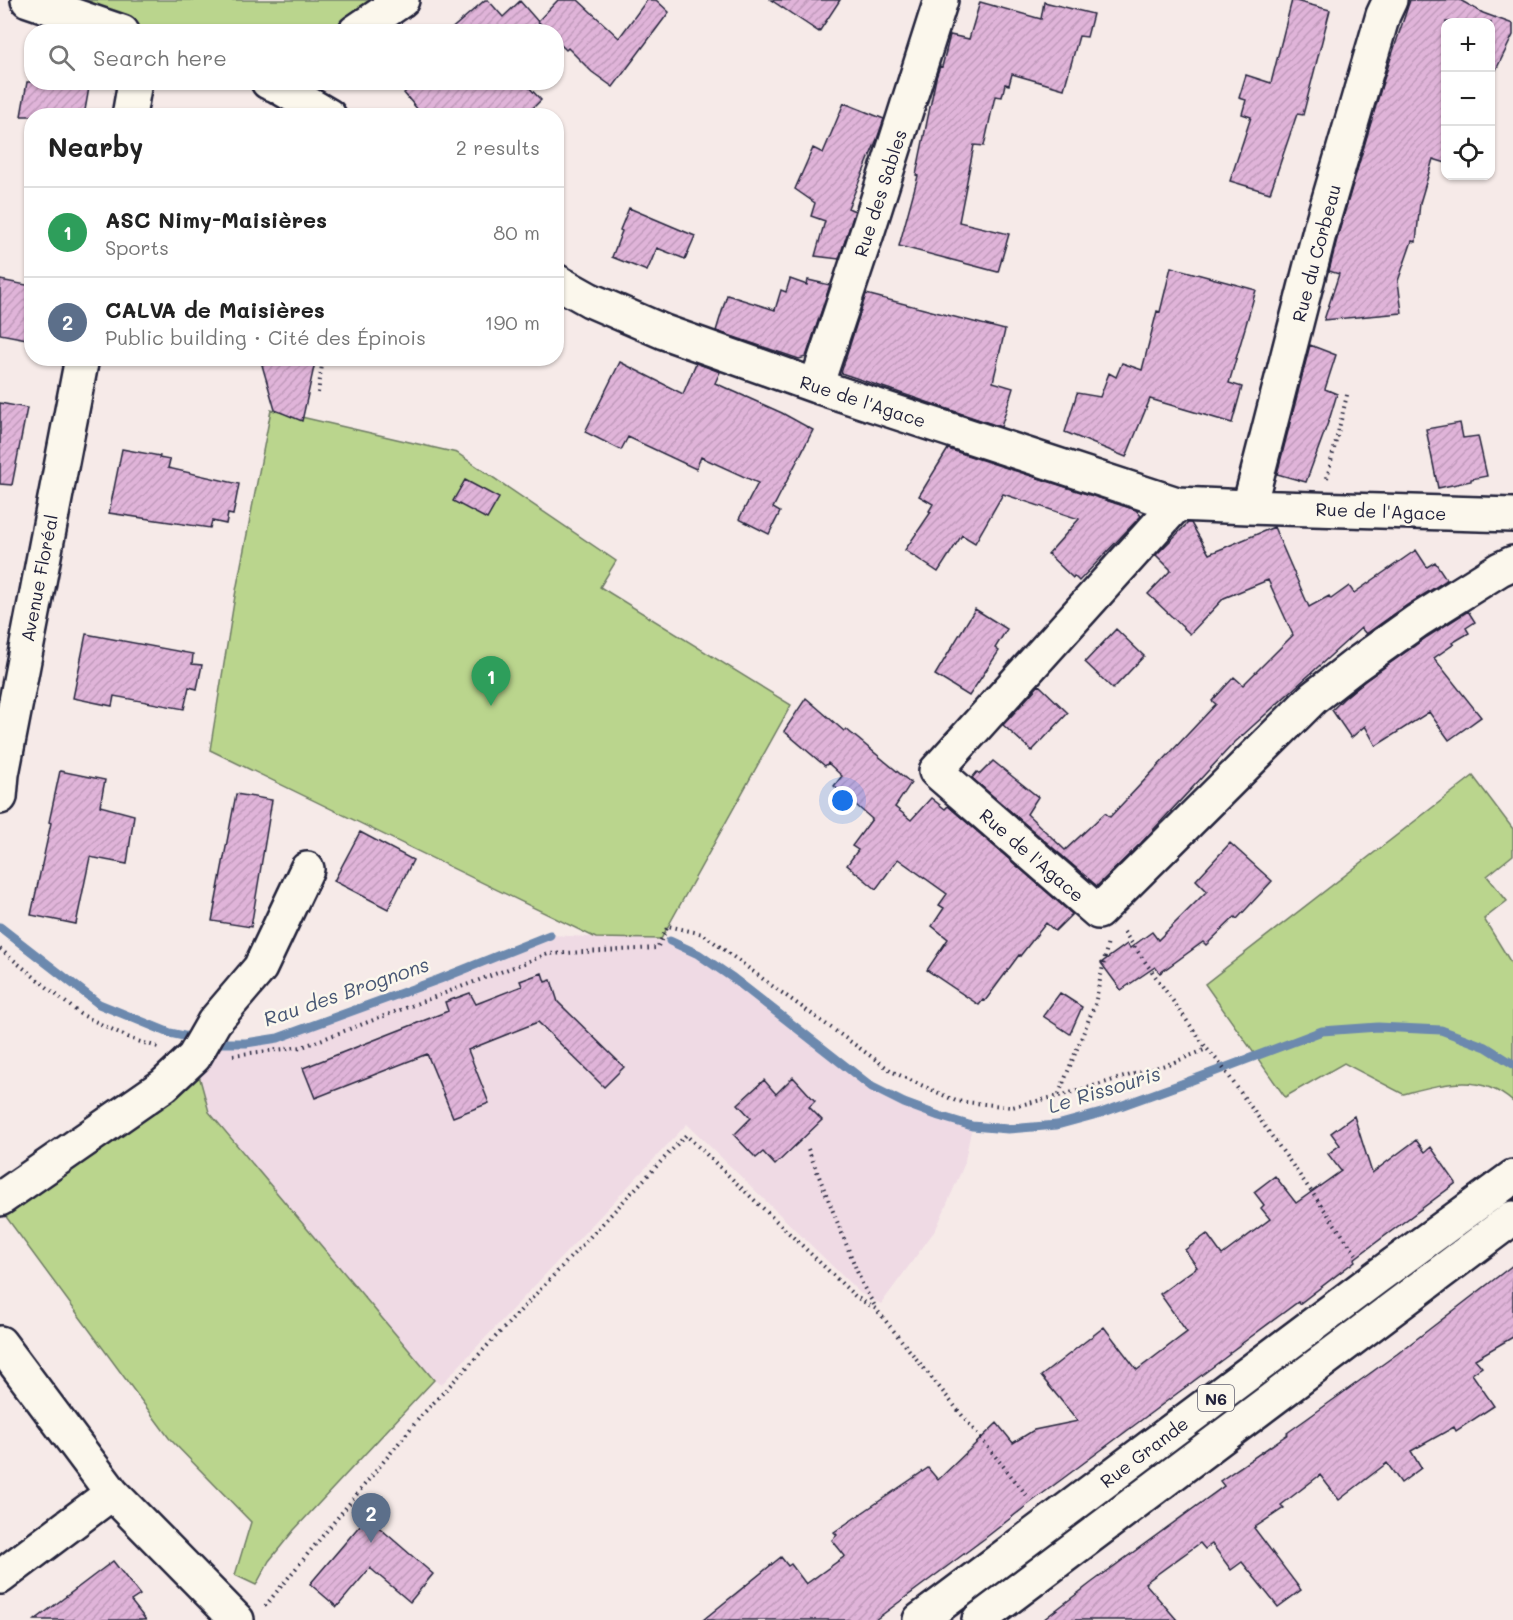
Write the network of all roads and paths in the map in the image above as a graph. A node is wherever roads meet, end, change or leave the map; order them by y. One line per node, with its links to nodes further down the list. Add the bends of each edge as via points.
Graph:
1 (28, 0): 5 (street)
2 (402, 0): 6 (street)
3 (941, 0): 14 (street, Rue des Sables)
4 (1390, 0): 18 (street, Rue du Corbeau, via 1320,230)
5 (98, 24)
6 (367, 24)
7 (134, 90): 9 (street)
8 (286, 90): 10 (street)
9 (130, 108)
10 (316, 108)
11 (564, 285): 14 (street, Rue de l'Agace, via 664,332)
12 (80, 366): 22 (street, Avenue Floréal)
13 (322, 366): 16 (path)
14 (816, 386): 17 (street, Rue de l'Agace)
15 (1348, 391): 19 (path)
16 (318, 393)
17 (1177, 504): 18 (street, Rue de l'Agace); 25 (street, Rue de l'Agace, via 936,771)
18 (1249, 507): 19 (street, Rue de l'Agace)
19 (1319, 509): 20 (street, Rue de l'Agace)
20 (1513, 515)
21 (1513, 563): 25 (street, Rue de l'Agace, via 1417,621 1313,698)
22 (9, 679): 23 (street, Avenue Floréal)
23 (0, 797)
24 (307, 869): 28 (street, via 260,968 214,1022)
25 (1098, 912): 27 (path, via 1116,921); 29 (path, via 1108,943 1095,1004)
26 (0, 948): 28 (path, via 80,1014 134,1040)
27 (1207, 1049): 29 (path); 34 (path)
28 (194, 1058): 29 (path, via 302,1047 548,954 657,948 668,926 703,934 893,1072 956,1101 1012,1107); 32 (street, via 164,1085)
29 (1058, 1096)
30 (808, 1149): 35 (path)
31 (1513, 1177): 34 (street, Rue Grande / N6)
32 (0, 1199)
33 (1513, 1218): 42 (street, Rue Grande / N6)
34 (1374, 1279): 38 (street, Rue Grande / N6)
35 (876, 1309): 38 (path); 40 (path, via 856,1297 686,1135 421,1416)
36 (0, 1343): 37 (street)
37 (112, 1493): 39 (street); 40 (street)
38 (1049, 1523): 41 (street, Rue Grande / N6)
39 (0, 1577)
40 (249, 1616)
41 (920, 1620)
42 (979, 1620)

